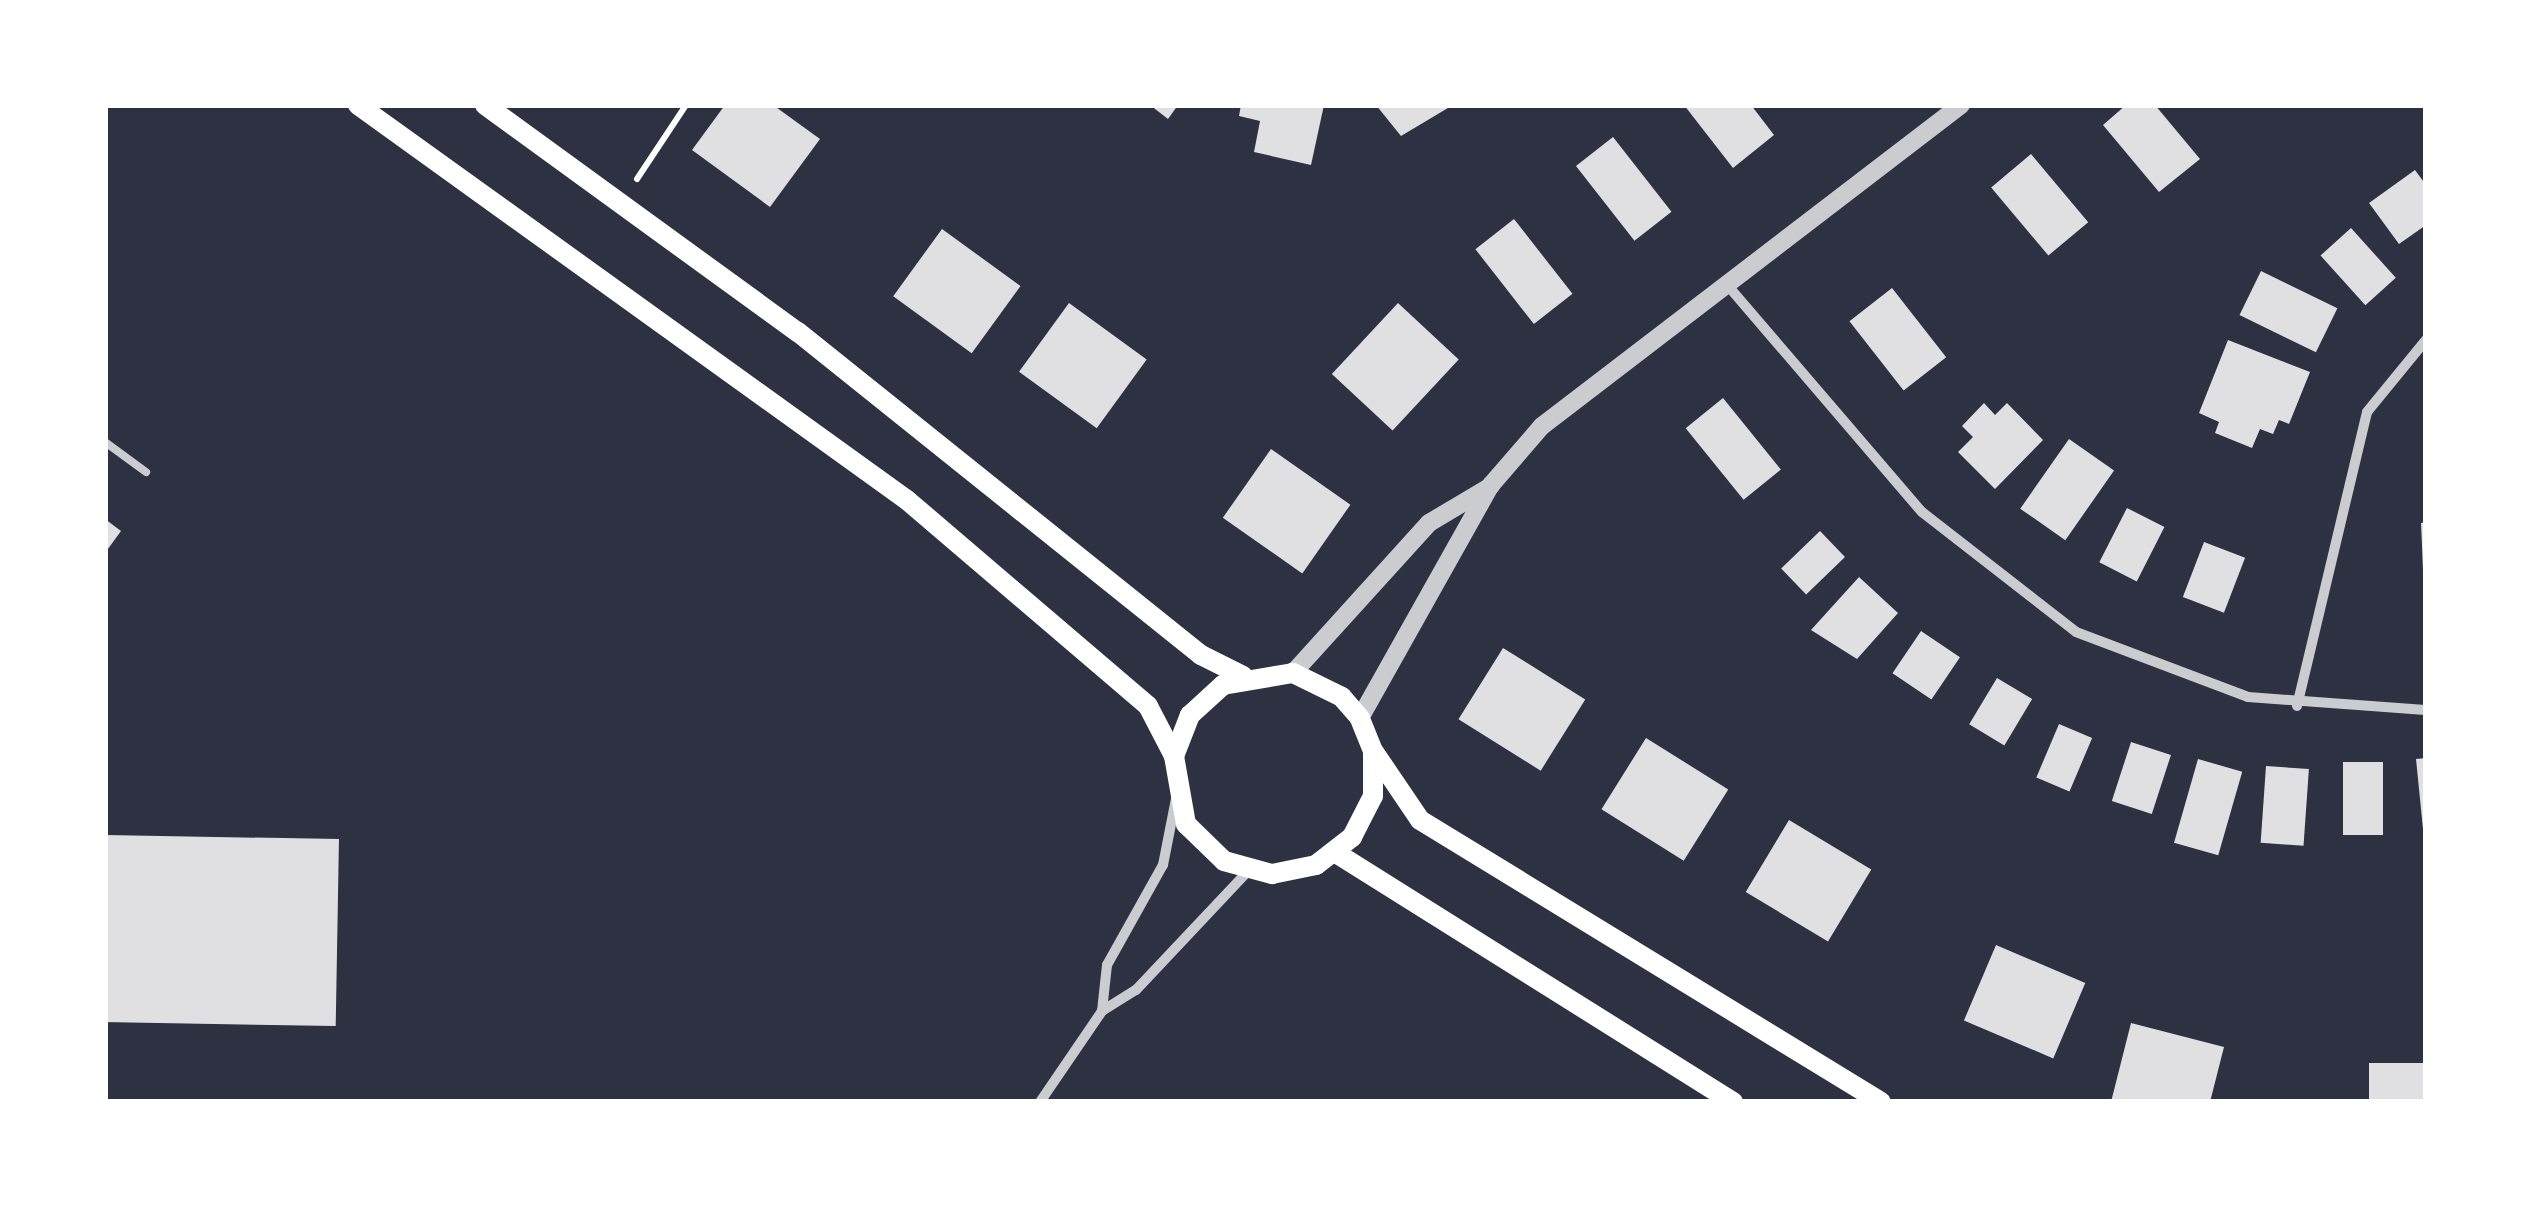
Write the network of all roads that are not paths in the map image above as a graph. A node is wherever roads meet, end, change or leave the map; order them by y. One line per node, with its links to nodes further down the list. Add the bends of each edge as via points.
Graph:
1 (358, 105): 15 (main road, via 907,500 1148,706)
2 (485, 105): 10 (main road, via 988,478 1201,655)
3 (1960, 105): 4 (street)
4 (1729, 287): 8 (street, via 1542,426); 11 (street, via 1888,476 1997,577 2114,651)
5 (2426, 340): 11 (street, via 2367,412)
6 (105, 442): 7 (lane)
7 (146, 472)
8 (1491, 485): 9 (street, via 1429,523); 13 (street)
9 (1293, 673): 10 (main road); 13 (main road, via 1342,696)
10 (1243, 676): 15 (main road, via 1190,715)
11 (2297, 706): 12 (street)
12 (2426, 710)
13 (1360, 718): 14 (main road)
14 (1373, 751): 17 (main road, via 1365,818); 22 (main road, via 1420,820)
15 (1174, 756): 16 (main road)
16 (1176, 799): 18 (main road, via 1203,845); 19 (street, via 1163,865 1106,964)
17 (1336, 853): 18 (main road, via 1295,872); 21 (main road)
18 (1250, 870): 19 (street, via 1136,990)
19 (1102, 1011): 20 (street)
20 (1040, 1102)
21 (1733, 1102)
22 (1881, 1102)

